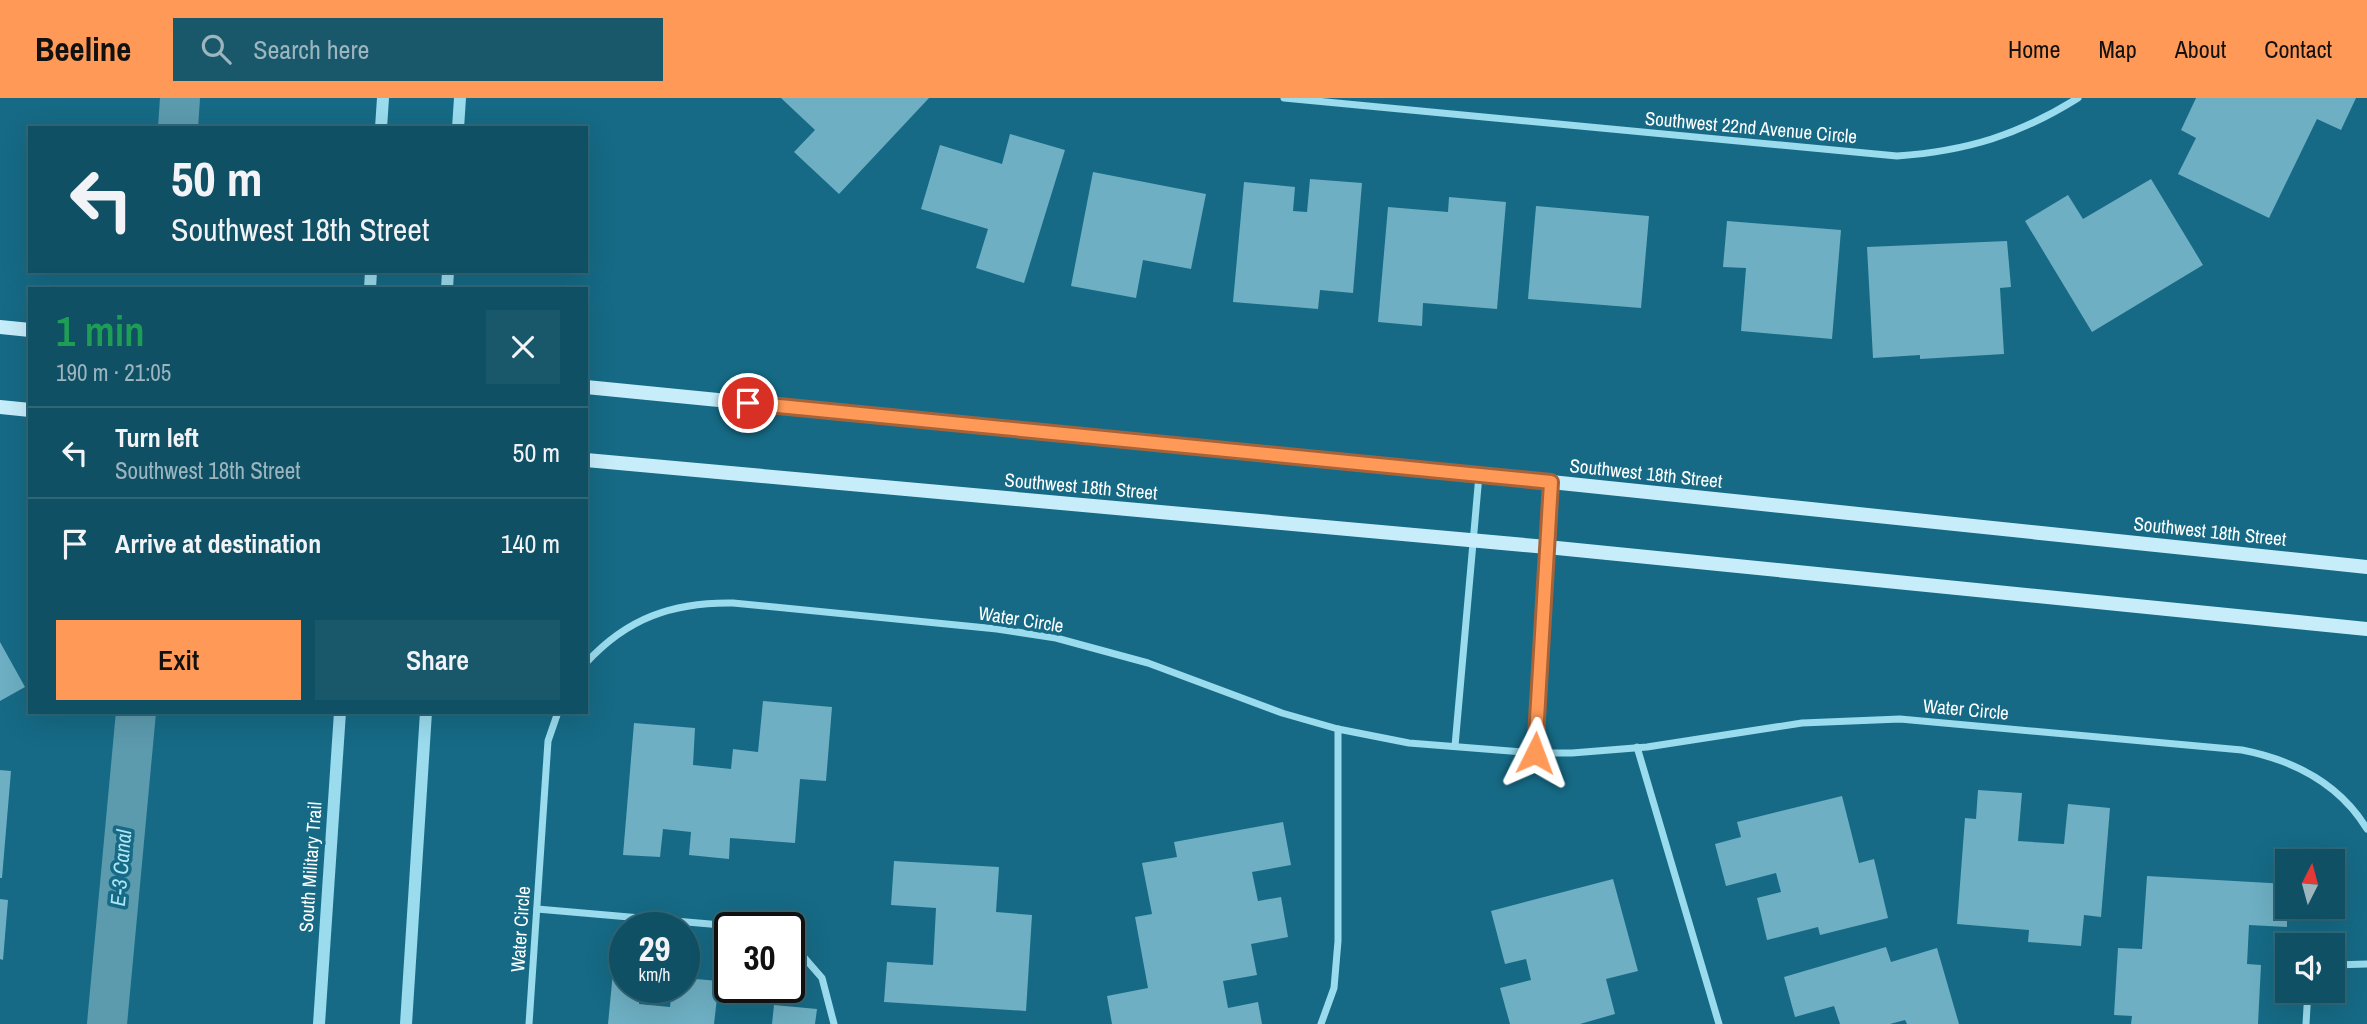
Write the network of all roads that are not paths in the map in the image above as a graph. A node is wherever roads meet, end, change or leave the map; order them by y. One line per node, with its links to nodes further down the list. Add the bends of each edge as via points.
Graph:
1 (383, 98): 5 (street)
2 (460, 98): 6 (street)
3 (1284, 98): 4 (street, Southwest 22nd Avenue Circle, via 1897,156 1976,146 2013,133)
4 (2078, 98)
5 (381, 126)
6 (458, 126)
7 (0, 327): 8 (main road)
8 (28, 330)
9 (588, 387): 13 (main road, Southwest 18th Street)
10 (0, 407): 11 (main road)
11 (28, 410)
12 (588, 460): 15 (main road, Southwest 18th Street)
13 (1479, 475): 14 (main road, Southwest 18th Street); 15 (street)
14 (1551, 482): 16 (street); 17 (main road, Southwest 18th Street)
15 (1472, 541): 16 (main road, Southwest 18th Street); 24 (street)
16 (1547, 547): 18 (main road, Southwest 18th Street); 26 (street)
17 (2367, 567)
18 (2367, 629)
19 (588, 661): 23 (street, Water Circle, via 622,631 648,617 685,606 733,603 1056,638 1148,663)
20 (340, 714): 34 (street, South Military Trail)
21 (426, 714): 35 (street)
22 (557, 714): 28 (street, Water Circle, via 548,741)
23 (1338, 729): 24 (street, Water Circle); 38 (street, via 1338,941 1334,988)
24 (1455, 747): 26 (street, Water Circle)
25 (1637, 747): 26 (street, Water Circle); 27 (street, Water Circle, via 1802,723 1900,719 2242,750 2279,759 2322,781); 39 (street)
26 (1535, 753)
27 (2367, 829)
28 (537, 909): 29 (street); 36 (street, Water Circle)
29 (714, 924)
30 (805, 958): 37 (street, via 822,978)
31 (2367, 964): 32 (street)
32 (2345, 965)
33 (2307, 1003): 40 (street)
34 (319, 1024)
35 (406, 1024)
36 (529, 1024)
37 (834, 1024)
38 (1321, 1024)
39 (1719, 1024)
40 (2306, 1024)

